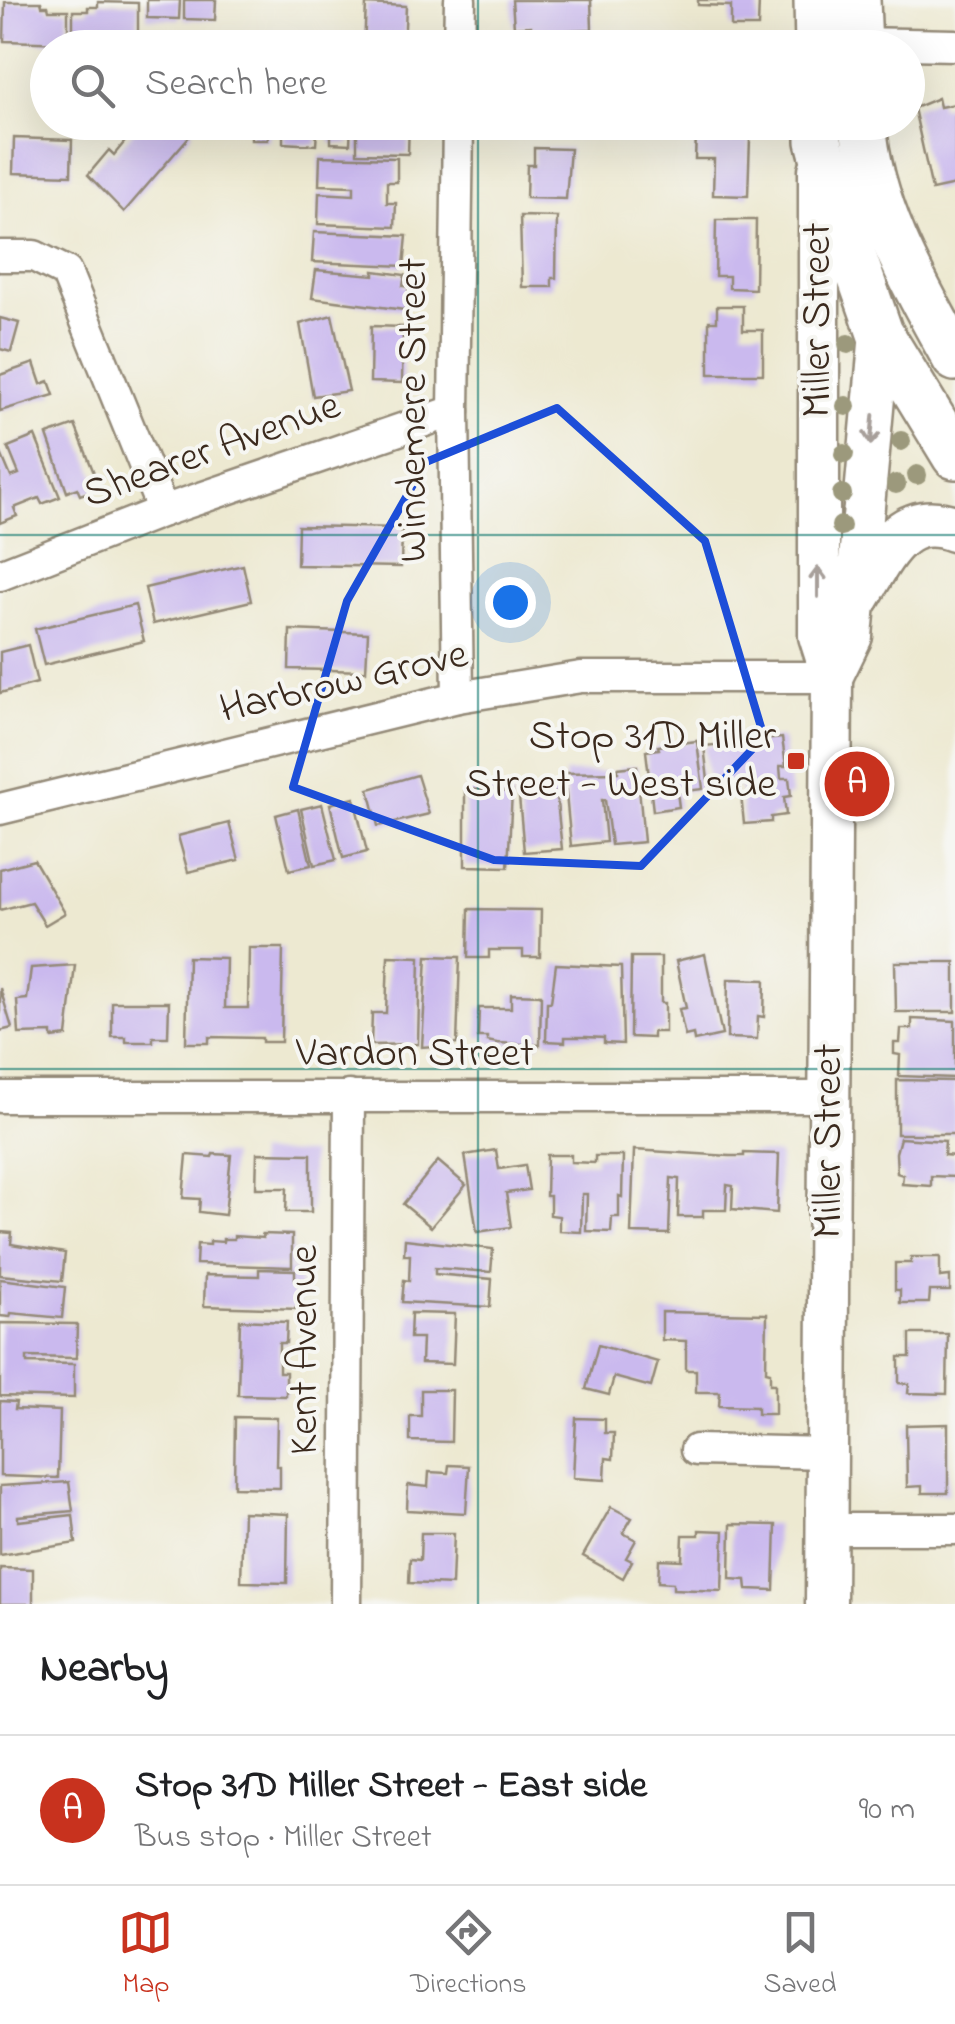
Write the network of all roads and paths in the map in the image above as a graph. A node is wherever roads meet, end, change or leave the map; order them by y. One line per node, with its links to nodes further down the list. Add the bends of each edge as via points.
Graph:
1 (460, 0): 3 (street)
2 (817, 0): 4 (main road)
3 (460, 30)
4 (844, 30)
5 (925, 42): 6 (street)
6 (955, 45)
7 (458, 140): 15 (street, Windemere Street)
8 (819, 140): 21 (street, Miller Street, one-way to 8, via 819,636)
9 (821, 140): 13 (main road, via 854,265)
10 (866, 140): 11 (main road)
11 (877, 196): 13 (main road); 14 (main road)
12 (0, 256): 17 (street, via 34,256 66,272)
13 (880, 333): 16 (main road); 20 (street, Miller Street, one-way to 20)
14 (955, 358)
15 (454, 410): 17 (street, Shearer Avenue); 22 (street, Windemere Street)
16 (955, 456)
17 (163, 512): 19 (street, Shearer Avenue)
18 (955, 530): 20 (main road, via 922,524 903,531)
19 (0, 575)
20 (858, 598): 21 (street, Miller Street, via 852,636)
21 (832, 677): 22 (street, Harbrow Grove, via 580,678); 25 (street, Miller Street)
22 (458, 697): 23 (street, Harbrow Grove)
23 (0, 809)
24 (349, 1096): 25 (street, Vardon Street); 26 (street, Vardon Street); 31 (street, Kent Avenue)
25 (829, 1097): 28 (street, Miller Street)
26 (0, 1098)
27 (696, 1450): 28 (street)
28 (827, 1453): 30 (street, Miller Street)
29 (955, 1529): 30 (street)
30 (826, 1530): 32 (street, Miller Street)
31 (346, 1604)
32 (826, 1604)

